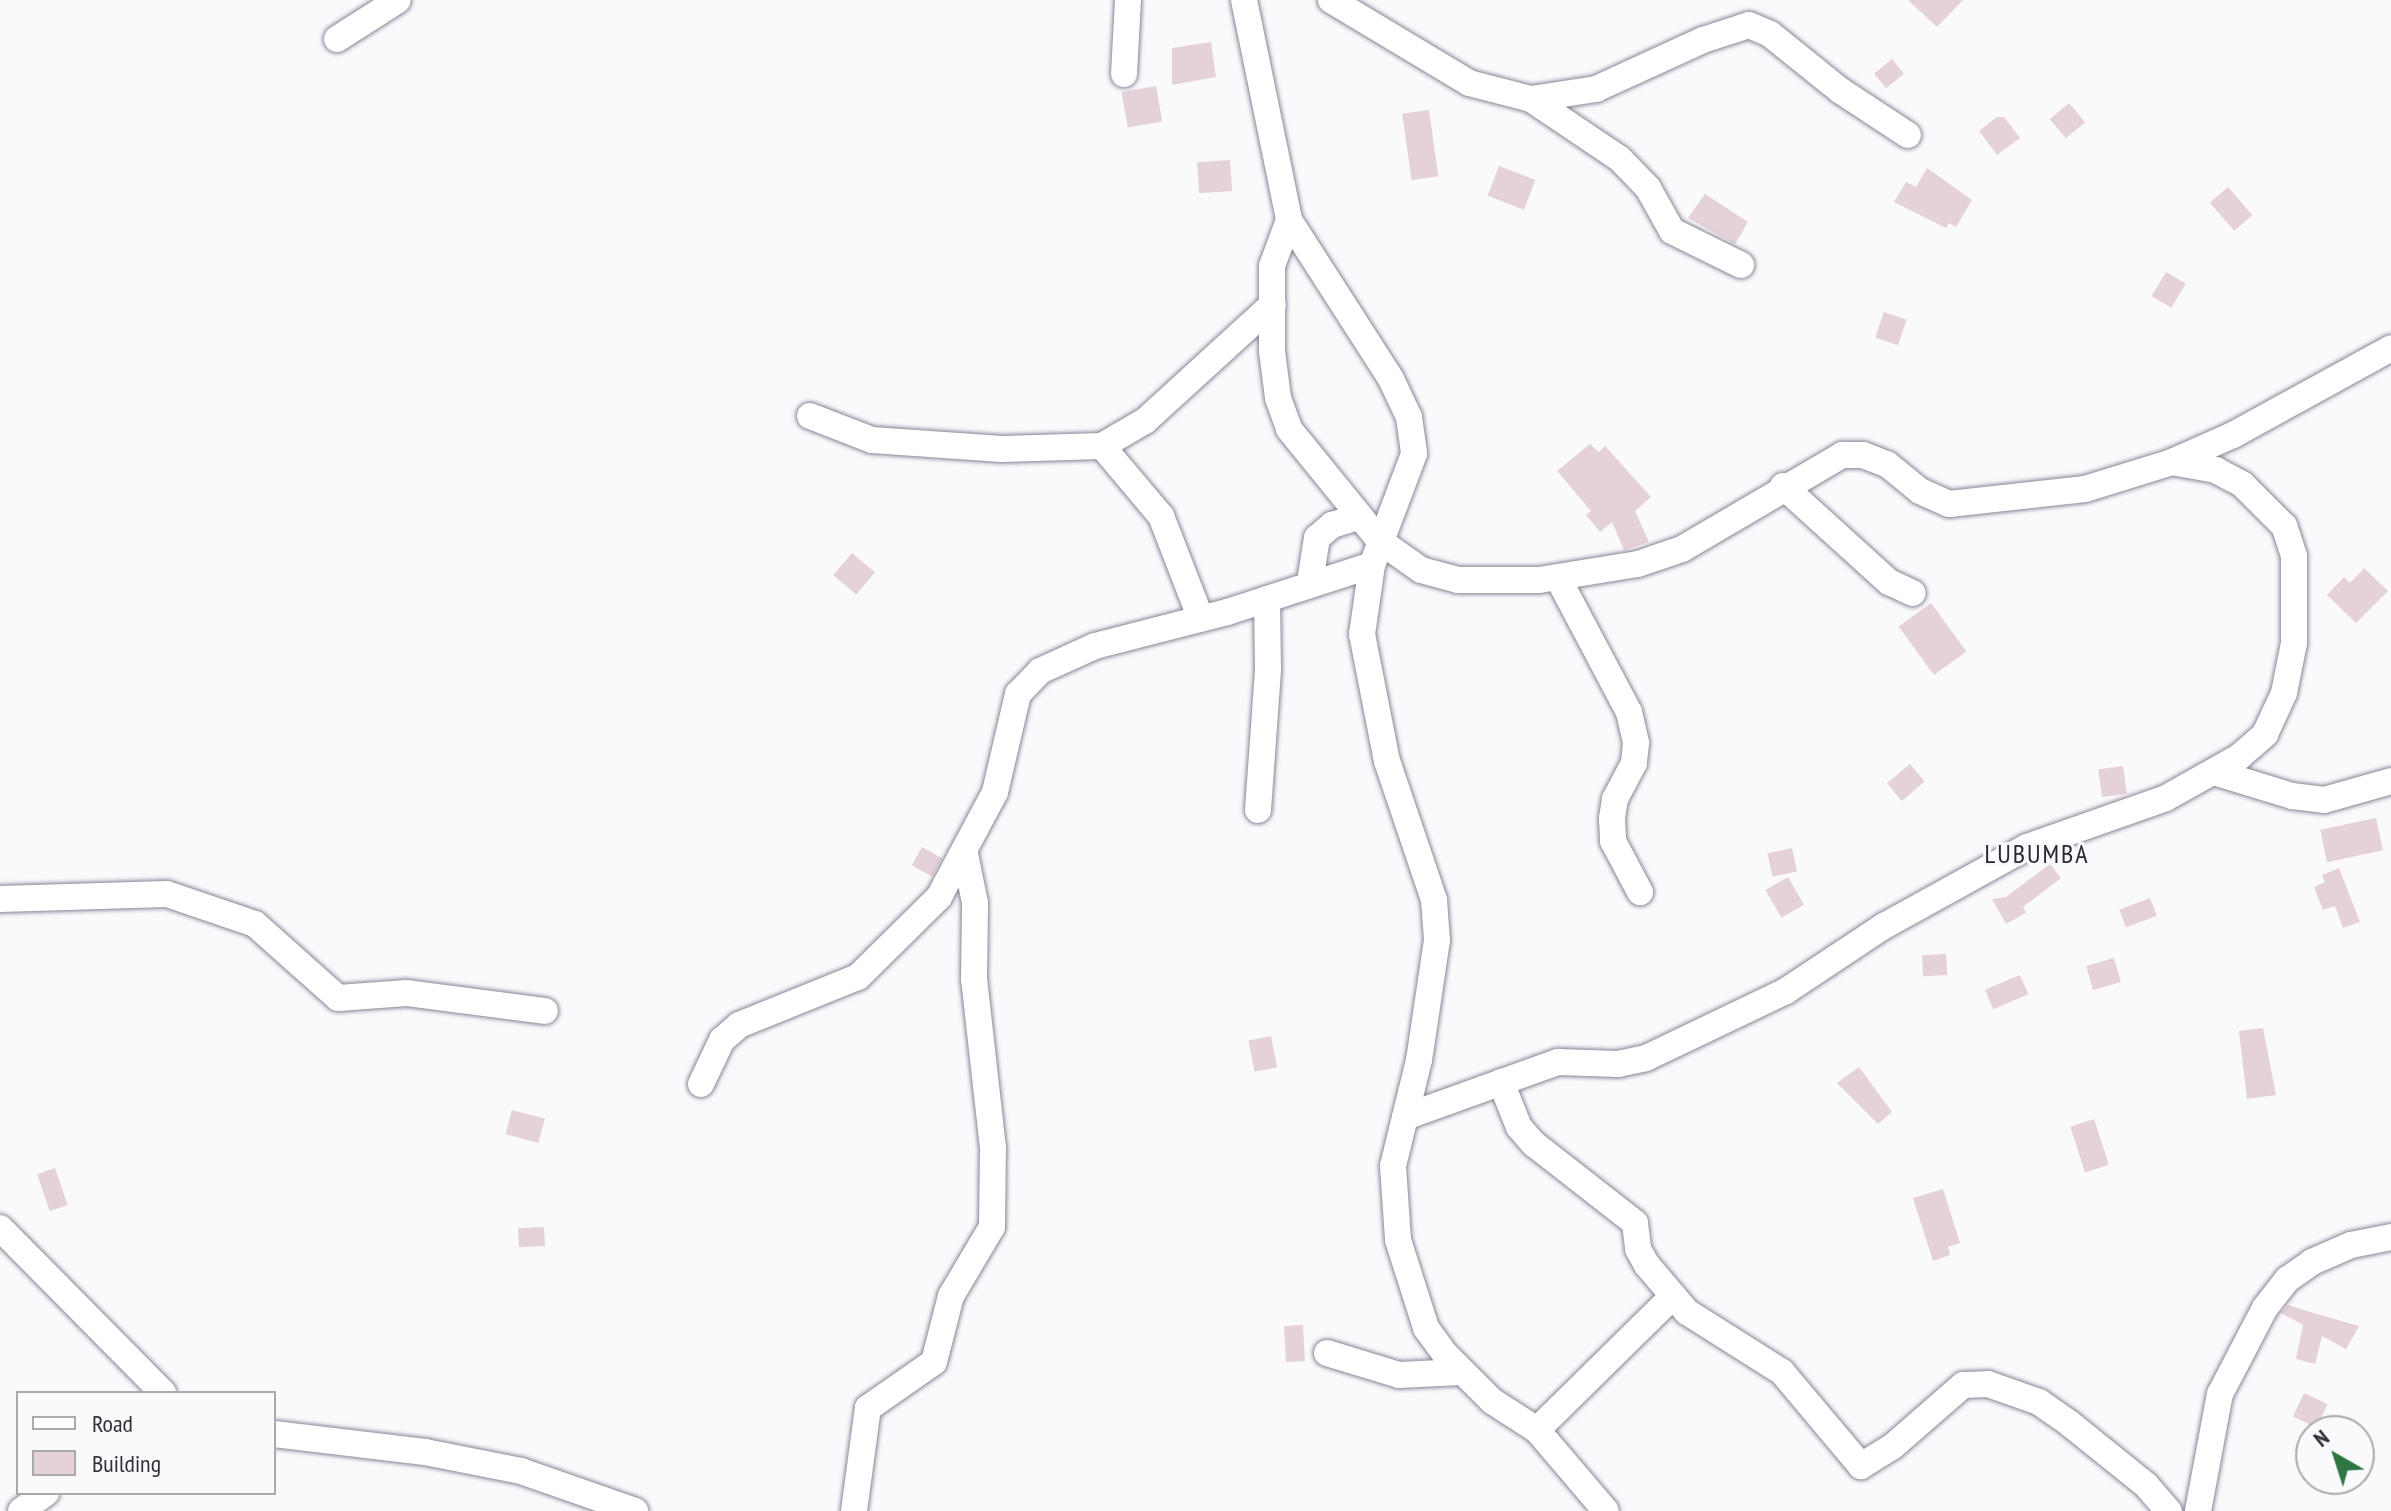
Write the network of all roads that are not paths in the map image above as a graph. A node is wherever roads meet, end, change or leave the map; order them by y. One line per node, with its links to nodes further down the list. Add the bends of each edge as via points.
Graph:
1 (398, 0): 5 (street)
2 (1128, 0): 6 (street)
3 (1244, 0): 9 (street)
4 (1331, 0): 7 (street, via 1469,83)
5 (337, 39)
6 (1124, 74)
7 (1531, 99): 8 (street, via 1596,89 1749,25 1770,34 1841,91); 10 (street, via 1620,159 1648,188 1672,231)
8 (1908, 135)
9 (1289, 220): 11 (street, via 1272,266); 18 (street, via 1391,379 1409,417 1414,454)
10 (1741, 265)
11 (1273, 304): 14 (street, via 1145,421); 17 (street, via 1273,366 1289,429)
12 (2391, 348): 15 (street, via 2283,410)
13 (810, 416): 14 (street, via 872,440 1002,449)
14 (1102, 446): 23 (street, via 1161,516)
15 (2172, 462): 16 (street, via 2085,489 1980,504 1949,504 1863,455 1842,455); 24 (street, via 2216,470 2242,484 2284,526 2294,556 2294,643 2284,693 2265,734)
16 (1783, 486): 19 (street, via 1682,549 1638,564); 21 (street, via 1889,582)
17 (1358, 517): 18 (street); 20 (street, via 1332,525 1317,538)
18 (1376, 553): 19 (street, via 1431,574 1497,583); 20 (street); 33 (street, via 1363,618 1367,672 1387,761 1427,873 1437,940)
19 (1558, 578): 28 (street, via 1629,712 1634,763 1615,799 1613,841)
20 (1310, 582): 22 (street)
21 (1913, 593)
22 (1267, 599): 23 (street); 26 (street)
23 (1201, 619): 27 (street, via 1095,646 1040,671 1018,694 1009,715 995,792)
24 (2214, 772): 25 (street, via 2292,796 2324,800); 31 (street, via 2166,798 2027,847 1731,1021 1646,1058 1618,1064 1558,1062)
25 (2391, 781)
26 (1258, 810)
27 (965, 854): 32 (street, via 930,907 858,977 739,1025 722,1040); 45 (street, via 975,903 974,979 993,1148 992,1227 951,1296 934,1362 868,1408)
28 (1640, 892)
29 (0, 899): 30 (street, via 167,894 255,924 338,998 407,993)
30 (545, 1011)
31 (1501, 1082): 33 (street); 36 (street, via 1519,1127 1534,1144 1635,1223 1638,1249)
32 (701, 1084)
33 (1405, 1117): 38 (street, via 1393,1166 1398,1240 1426,1328)
34 (0, 1228): 39 (street)
35 (2391, 1237): 48 (street, via 2351,1245 2312,1262 2288,1279 2265,1308 2220,1394)
36 (1673, 1296): 40 (street); 47 (street, via 1687,1312 1782,1372 1861,1466 1892,1447 1963,1385 1988,1384 2039,1402 2069,1423 2146,1485)
37 (1327, 1353): 38 (street, via 1399,1375)
38 (1461, 1372): 40 (street, via 1492,1401)
39 (161, 1391)
40 (1537, 1430): 46 (street)
41 (276, 1434): 44 (street, via 425,1452 521,1471)
42 (43, 1495): 43 (street)
43 (21, 1511)
44 (635, 1511)
45 (854, 1511)
46 (1606, 1511)
47 (2169, 1511)
48 (2198, 1511)

